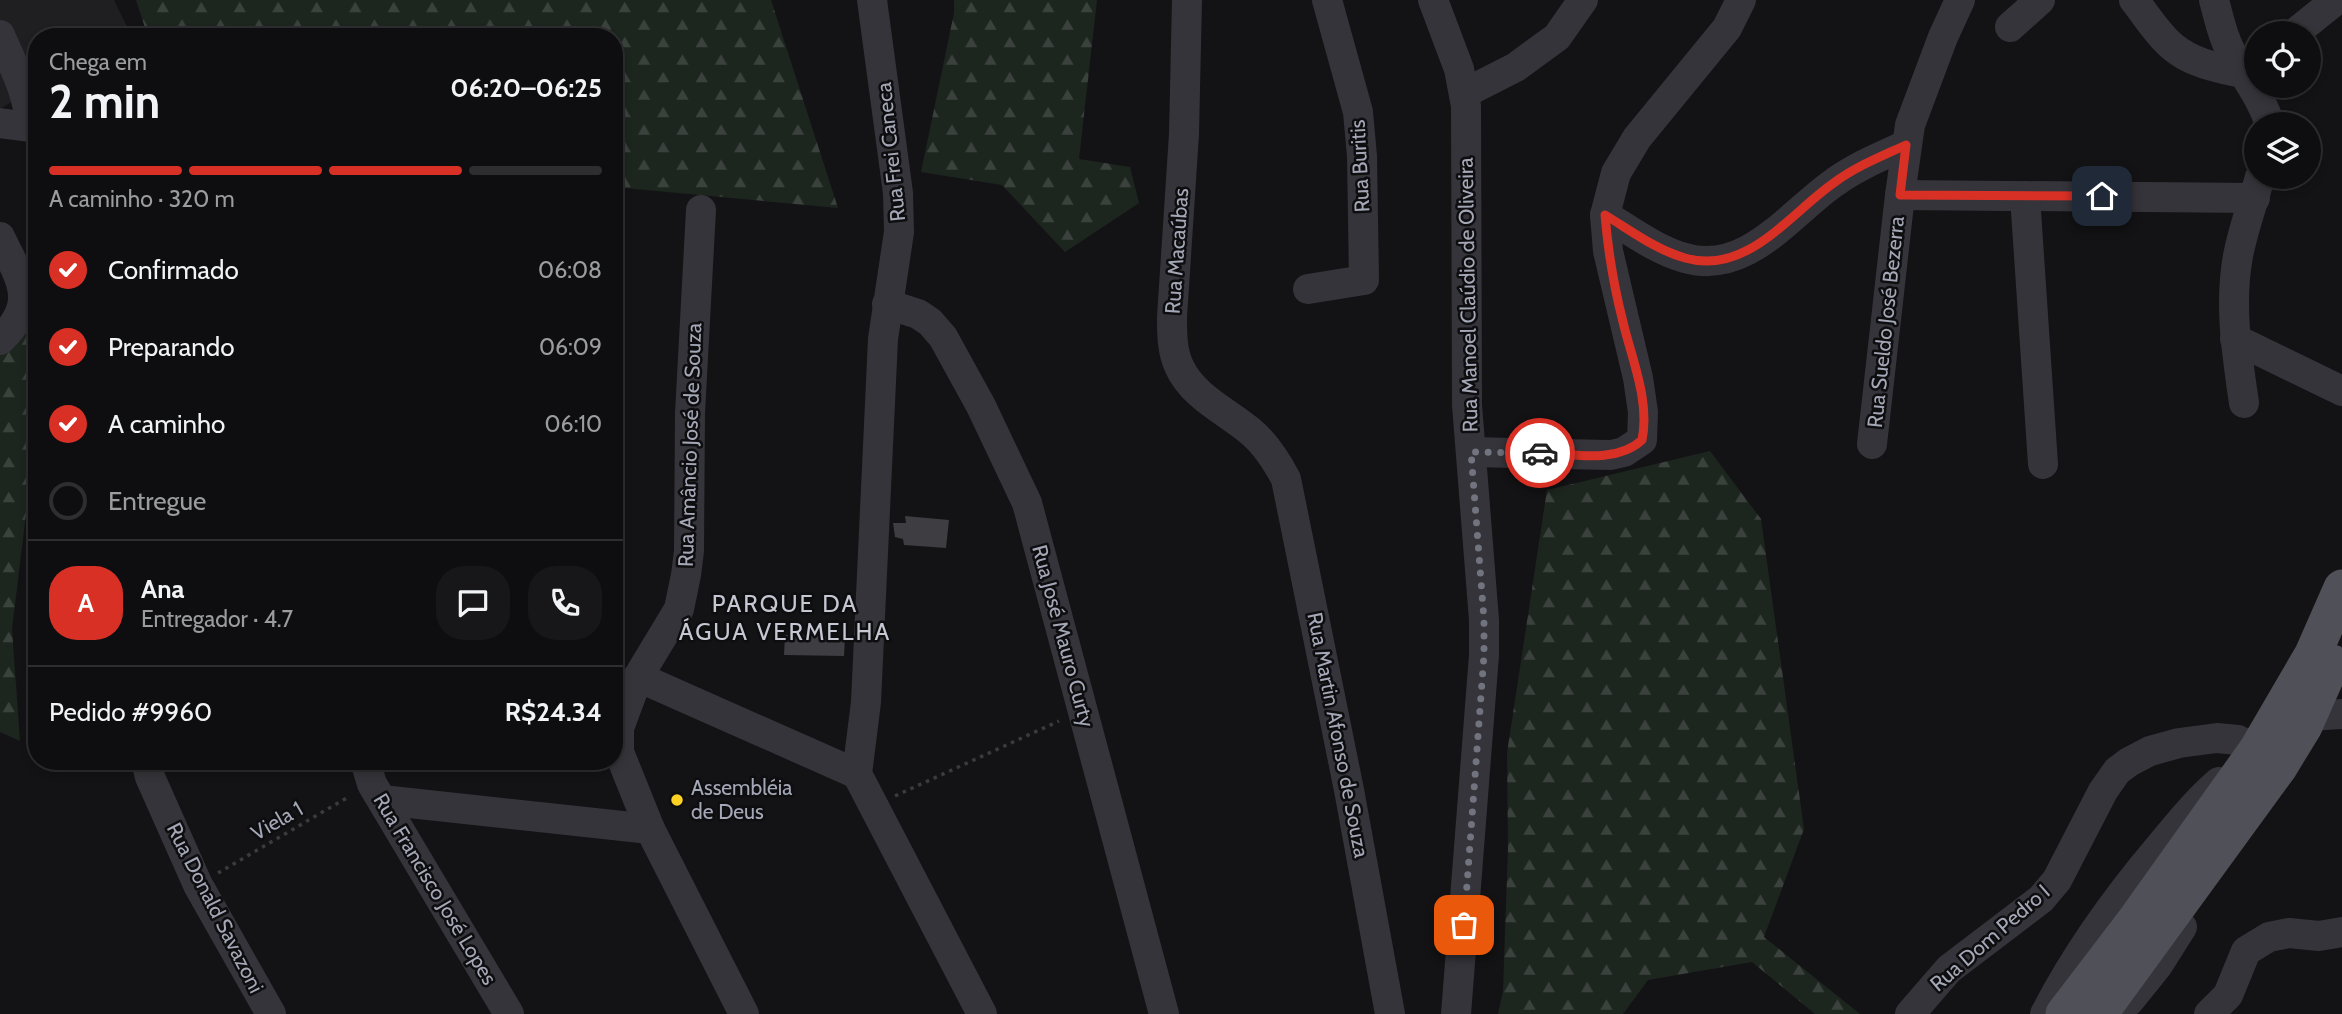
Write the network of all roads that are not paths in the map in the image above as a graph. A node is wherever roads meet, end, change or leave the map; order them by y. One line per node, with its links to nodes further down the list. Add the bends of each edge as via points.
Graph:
1 (872, 0): 30 (street, Rua Frei Caneca, via 898,193 899,232)
2 (1188, 0): 37 (street, Rua Macaúbas, via 1173,343 1178,365 1190,385 1253,433)
3 (1327, 0): 29 (street, Rua Buritis, via 1358,112 1364,280)
4 (1433, 0): 17 (street, Rua Manoel Claúdio de Oliveira)
5 (1583, 0): 17 (street, via 1557,37)
6 (1741, 0): 27 (street, via 1727,28 1637,138 1616,173)
7 (1960, 0): 21 (street, Rua Sueldo José Bezerra, via 1919,96)
8 (2040, 0): 13 (street)
9 (2134, 0): 16 (street, via 2171,46 2189,58)
10 (2214, 0): 15 (street, via 2230,51)
11 (2336, 0): 12 (street)
12 (2310, 21)
13 (2010, 27)
14 (0, 35): 18 (street)
15 (2244, 64)
16 (2244, 69)
17 (1465, 93): 36 (street, Rua Manoel Claúdio de Oliveira)
18 (28, 103)
19 (0, 123): 20 (street)
20 (28, 126)
21 (1906, 145): 24 (street, Rua Sueldo José Bezerra); 27 (street, via 1834,182 1757,246 1714,262 1685,258)
22 (2244, 188): 25 (street)
23 (2257, 189): 31 (street, via 2238,257)
24 (1900, 195): 25 (street); 35 (street, Rua Sueldo José Bezerra)
25 (2025, 196): 38 (street)
26 (701, 210): 41 (street, Rua Amâncio José de Souza, via 690,413 689,551 679,609)
27 (1605, 215): 36 (street, via 1608,251 1638,378 1642,440 1611,455)
28 (0, 237): 32 (street, via 23,292 23,313)
29 (1308, 289)
30 (887, 303): 47 (street, Rua Frei Caneca, via 866,702); 55 (street, Rua José Mauro Curty, via 930,322 954,356 1027,503)
31 (2235, 339): 33 (street); 34 (street)
32 (0, 340)
33 (2342, 391)
34 (2244, 403)
35 (1872, 444)
36 (1471, 452): 57 (street, Rua Manoel Claúdio de Oliveira, via 1484,655)
37 (1275, 459): 56 (street, Rua Martin Afonso de Souza, via 1286,479 1293,509)
38 (2043, 464)
39 (2342, 588): 44 (main road)
40 (2342, 641): 42 (main road)
41 (638, 677): 43 (street, Rua Amâncio José de Souza); 47 (street)
42 (2326, 715): 44 (main road)
43 (623, 716)
44 (2261, 760): 58 (street, Rua Dom Pedro I, via 2238,740 2217,738 2179,743 2129,762 2103,791 2057,880 2041,899 1949,969); 59 (street, via 2230,773 2212,788 2127,885 2092,933); 60 (main road); 61 (main road, via 2222,845); 62 (street, via 2250,819 2158,965)
45 (623, 762): 49 (street, Rua Amâncio José de Souza)
46 (148, 770): 51 (street, Rua Donald Savazoni, via 198,885)
47 (857, 774): 54 (street)
48 (373, 782): 49 (street); 52 (street, Rua Francisco José Lopes)
49 (650, 829): 53 (street, Rua Amâncio José de Souza)
50 (2342, 932): 63 (street, via 2319,936 2289,933 2269,937 2246,951 2228,995)
51 (271, 1014)
52 (509, 1014)
53 (744, 1014)
54 (982, 1014)
55 (1164, 1014)
56 (1390, 1014)
57 (1457, 1014)
58 (1910, 1014)
59 (2045, 1014)
60 (2064, 1014)
61 (2099, 1014)
62 (2117, 1014)
63 (2209, 1014)

